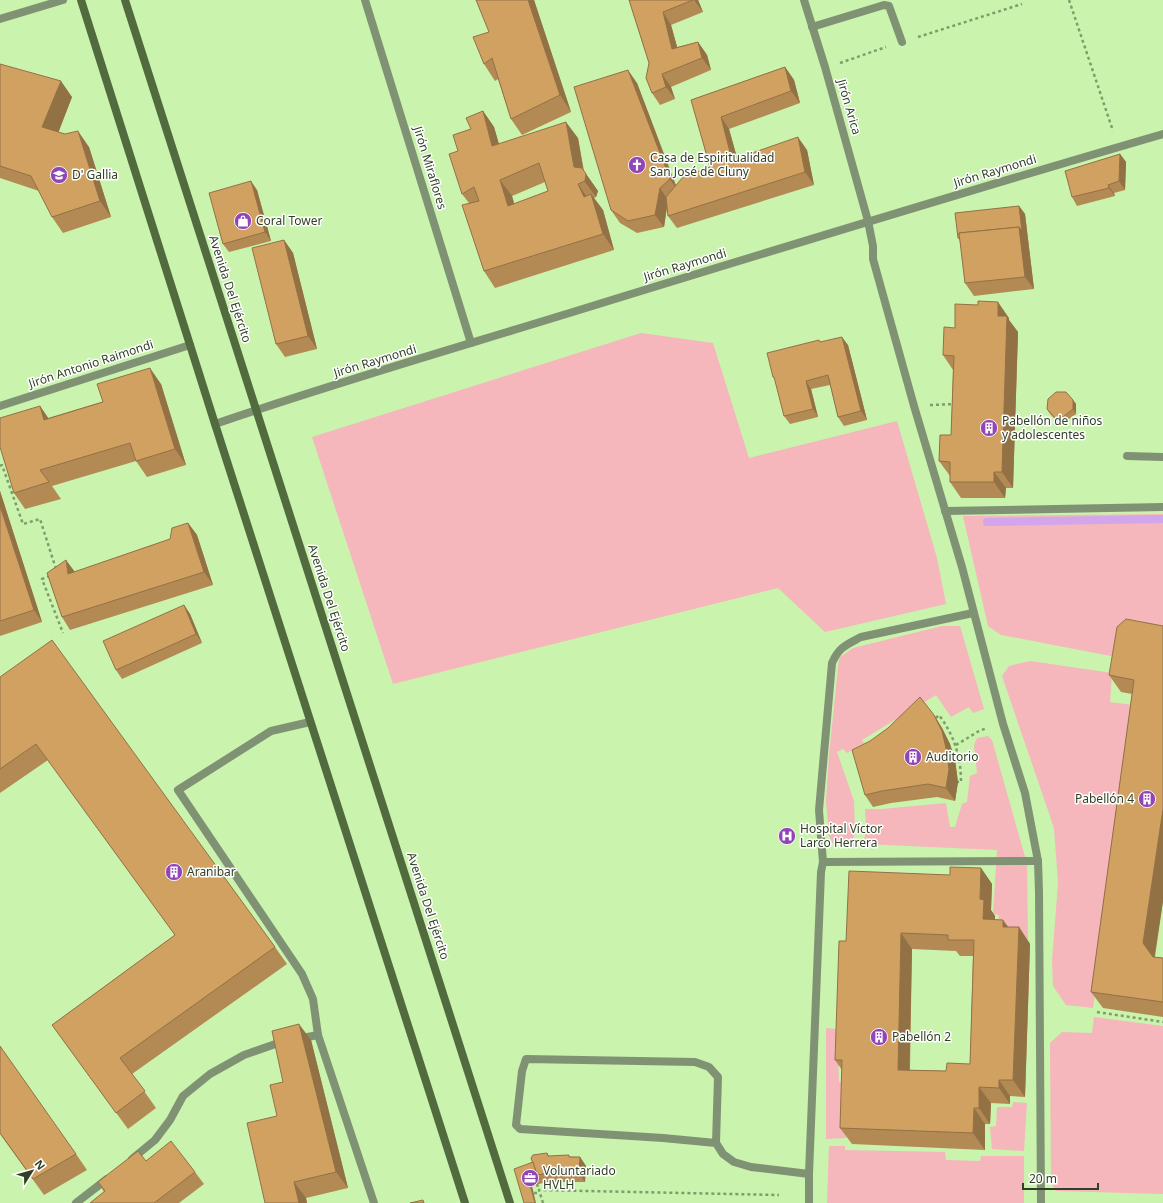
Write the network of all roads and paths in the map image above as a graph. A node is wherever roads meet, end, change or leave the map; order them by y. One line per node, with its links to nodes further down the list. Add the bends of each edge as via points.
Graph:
1 (63, 0): 8 (street)
2 (81, 0): 16 (main road)
3 (125, 0): 20 (main road, Avenida Del Ejército)
4 (365, 0): 15 (street, Jirón Miraflores)
5 (804, 0): 9 (street, Jirón Arica)
6 (1069, 0): 13 (path)
7 (1022, 4): 10 (path)
8 (0, 19)
9 (812, 27): 10 (street, via 884,5 889,6); 11 (street, Jirón Arica)
10 (902, 42): 11 (path)
11 (825, 68): 14 (street, Jirón Arica)
12 (1163, 134): 13 (street, Jirón Raymondi)
13 (1118, 147): 14 (street, Jirón Raymondi)
14 (868, 221): 15 (street, Jirón Raymondi); 19 (street, Jirón Arica, via 873,259)
15 (472, 343): 20 (street, Jirón Raymondi)
16 (190, 345): 18 (street, Jirón Antonio Raimondi); 21 (main road)
17 (956, 404): 19 (path)
18 (0, 406)
19 (914, 406): 26 (street, Jirón Arica)
20 (256, 410): 21 (street, Jirón Raymondi); 52 (main road, Avenida Del Ejército)
21 (215, 424): 32 (main road)
22 (1127, 456): 23 (street)
23 (1163, 457)
24 (0, 466): 27 (path, via 2,465 23,524 40,519)
25 (1163, 507): 26 (street)
26 (946, 511): 29 (street, Jirón Arica)
27 (58, 573)
28 (52, 575): 30 (path, via 42,579)
29 (973, 613): 33 (street, Jirón Arica); 37 (street, via 861,637 846,644 837,652 832,663 819,810)
30 (63, 633)
31 (936, 718): 34 (path, via 939,715 946,724)
32 (310, 722): 40 (street, via 271,731 178,790 302,974 313,999); 51 (main road)
33 (1003, 724): 34 (path, via 979,731); 36 (street, Jirón Arica, via 1025,793)
34 (956, 745): 35 (path, via 961,776 961,782)
35 (958, 782)
36 (1038, 861): 37 (street); 55 (street, Jirón Arica)
37 (823, 862): 43 (street)
38 (1097, 1012): 39 (path)
39 (1163, 1022)
40 (318, 1035): 42 (street, via 282,1041 244,1055 210,1074 183,1096 155,1140); 50 (street)
41 (716, 1143): 41 (street, via 718,1077 709,1067 696,1062 526,1059 522,1071 516,1126 520,1129); 43 (street, via 723,1154 734,1162 751,1167)
42 (123, 1165)
43 (809, 1174): 54 (street)
44 (112, 1175): 49 (street)
45 (537, 1184): 46 (path)
46 (540, 1191): 47 (path); 48 (path); 53 (path)
47 (534, 1193)
48 (779, 1195)
49 (76, 1203)
50 (374, 1203)
51 (465, 1203)
52 (510, 1203)
53 (543, 1203)
54 (809, 1203)
55 (1041, 1203)

